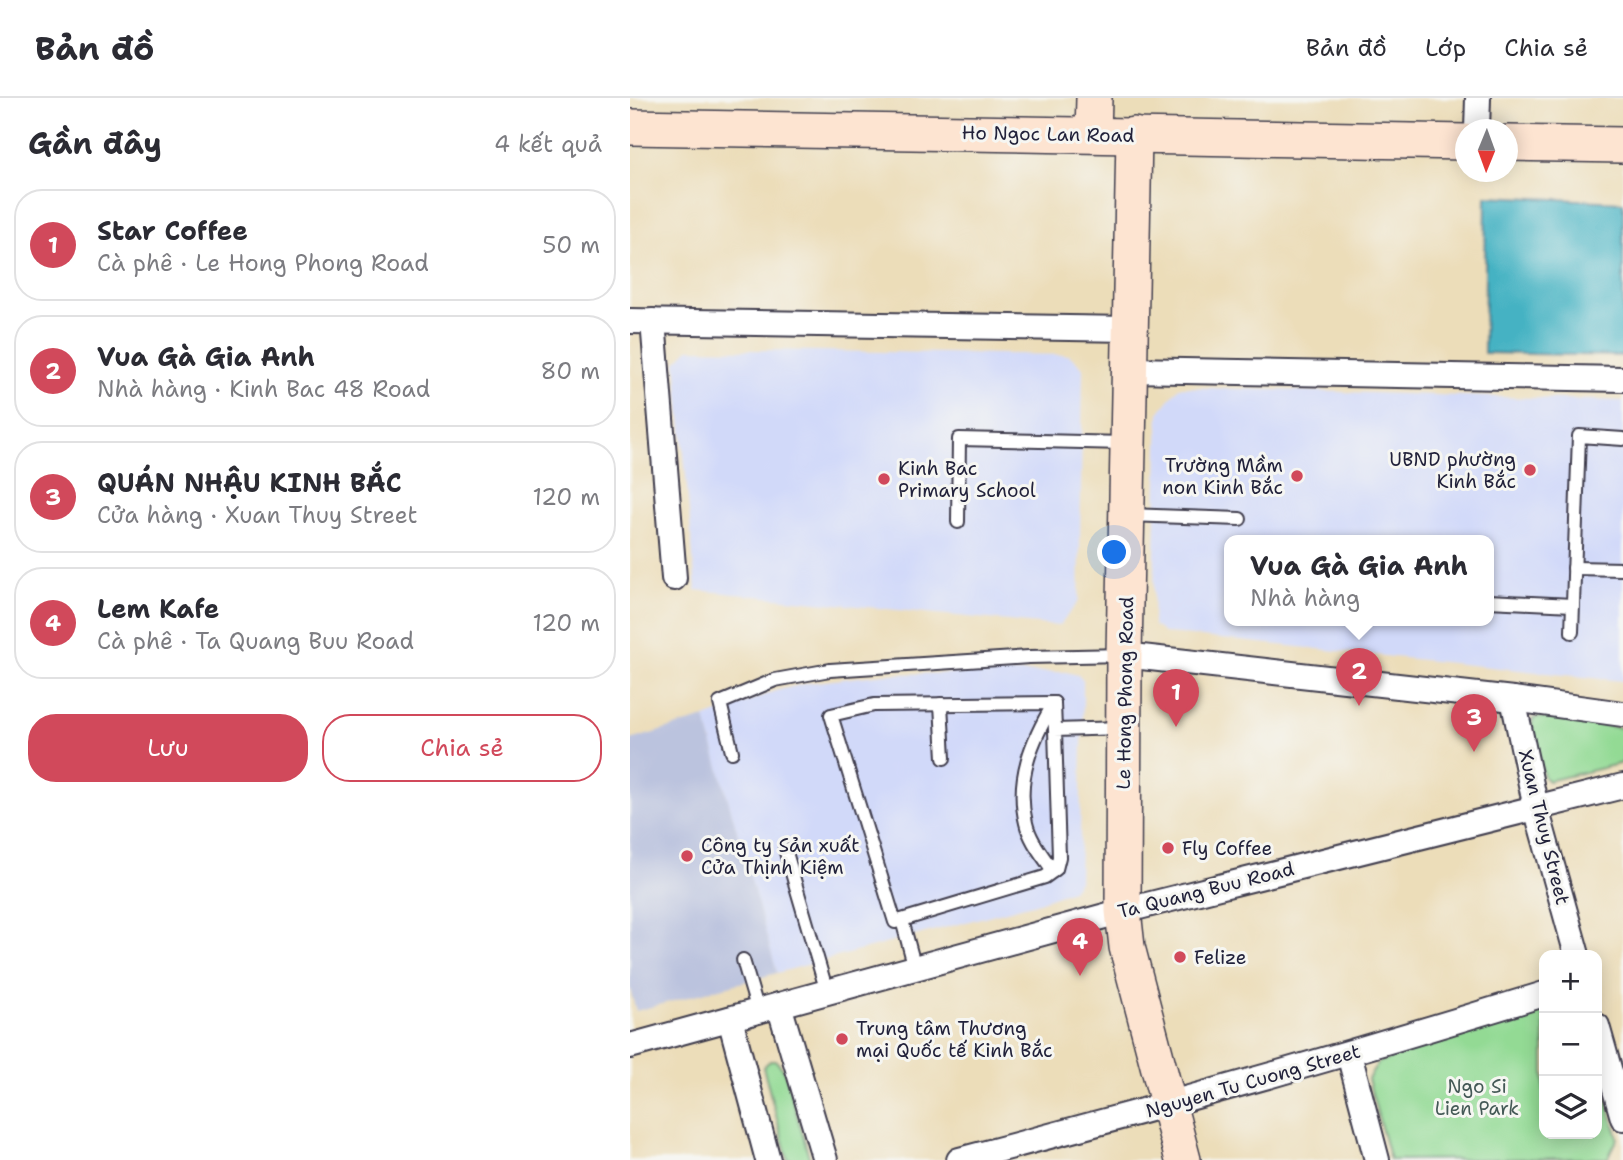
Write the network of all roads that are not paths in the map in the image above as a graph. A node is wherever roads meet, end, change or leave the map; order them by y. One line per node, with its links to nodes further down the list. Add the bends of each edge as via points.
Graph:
1 (1094, 98): 5 (street)
2 (1478, 98): 3 (street)
3 (1477, 119)
4 (630, 128): 5 (street, Ho Ngoc Lan Road)
5 (1093, 134): 6 (street, Ho Ngoc Lan Road)
6 (1134, 135): 7 (street, Ho Ngoc Lan Road); 11 (street, Le Hong Phong Road)
7 (1455, 142)
8 (1518, 143): 9 (street)
9 (1623, 145)
10 (641, 321): 11 (street); 21 (street)
11 (1130, 329): 12 (street, Le Hong Phong Road)
12 (1129, 370): 13 (street); 15 (street, Le Hong Phong Road)
13 (1623, 379)
14 (1623, 439): 19 (lane, via 1578,436)
15 (1129, 443): 16 (street, Le Hong Phong Road); 18 (lane, via 959,439)
16 (1128, 515): 17 (lane); 25 (street, Le Hong Phong Road)
17 (1240, 519)
18 (958, 522)
19 (1574, 568): 20 (lane); 23 (lane)
20 (1623, 569)
21 (674, 578)
22 (1494, 601): 23 (lane)
23 (1573, 605): 24 (lane)
24 (1572, 632)
25 (1124, 655): 26 (street); 30 (street, Le Hong Phong Road); 32 (lane, via 927,662 775,680 720,703)
26 (1513, 699): 29 (street); 35 (street, Xuan Thuy Street)
27 (1054, 703): 28 (lane); 31 (lane); 37 (lane, via 1032,746 1023,783 1026,824)
28 (941, 704): 33 (lane); 39 (lane, via 874,705 831,715 895,922)
29 (1623, 714)
30 (1124, 728): 31 (lane); 38 (street, Le Hong Phong Road)
31 (1055, 730): 37 (lane, via 1059,857)
32 (732, 752)
33 (944, 758)
34 (1623, 786): 35 (street, Ta Quang Buu Road)
35 (1536, 808): 38 (street, Ta Quang Buu Road); 40 (street, Xuan Thuy Street)
36 (785, 849): 43 (lane)
37 (1053, 871): 39 (lane)
38 (1123, 911): 42 (street, Ta Quang Buu Road); 50 (street, Le Hong Phong Road, via 1127,947)
39 (902, 920): 42 (lane)
40 (1576, 950)
41 (743, 960): 45 (lane)
42 (915, 968): 43 (street, Ta Quang Buu Road)
43 (827, 992): 45 (street, Ta Quang Buu Road)
44 (1539, 996): 49 (street, Nguyen Tu Cuong Street)
45 (769, 1008): 46 (street, Ta Quang Buu Road); 53 (street)
46 (730, 1018): 48 (street, Ta Quang Buu Road); 52 (street)
47 (1602, 1044): 51 (street)
48 (630, 1046)
49 (1349, 1054): 50 (street, Nguyen Tu Cuong Street); 56 (street)
50 (1169, 1105): 54 (street, Nguyen Tu Cuong Street); 55 (street, Le Hong Phong Road)
51 (1623, 1118)
52 (768, 1160)
53 (825, 1160)
54 (959, 1160)
55 (1184, 1160)
56 (1377, 1160)

